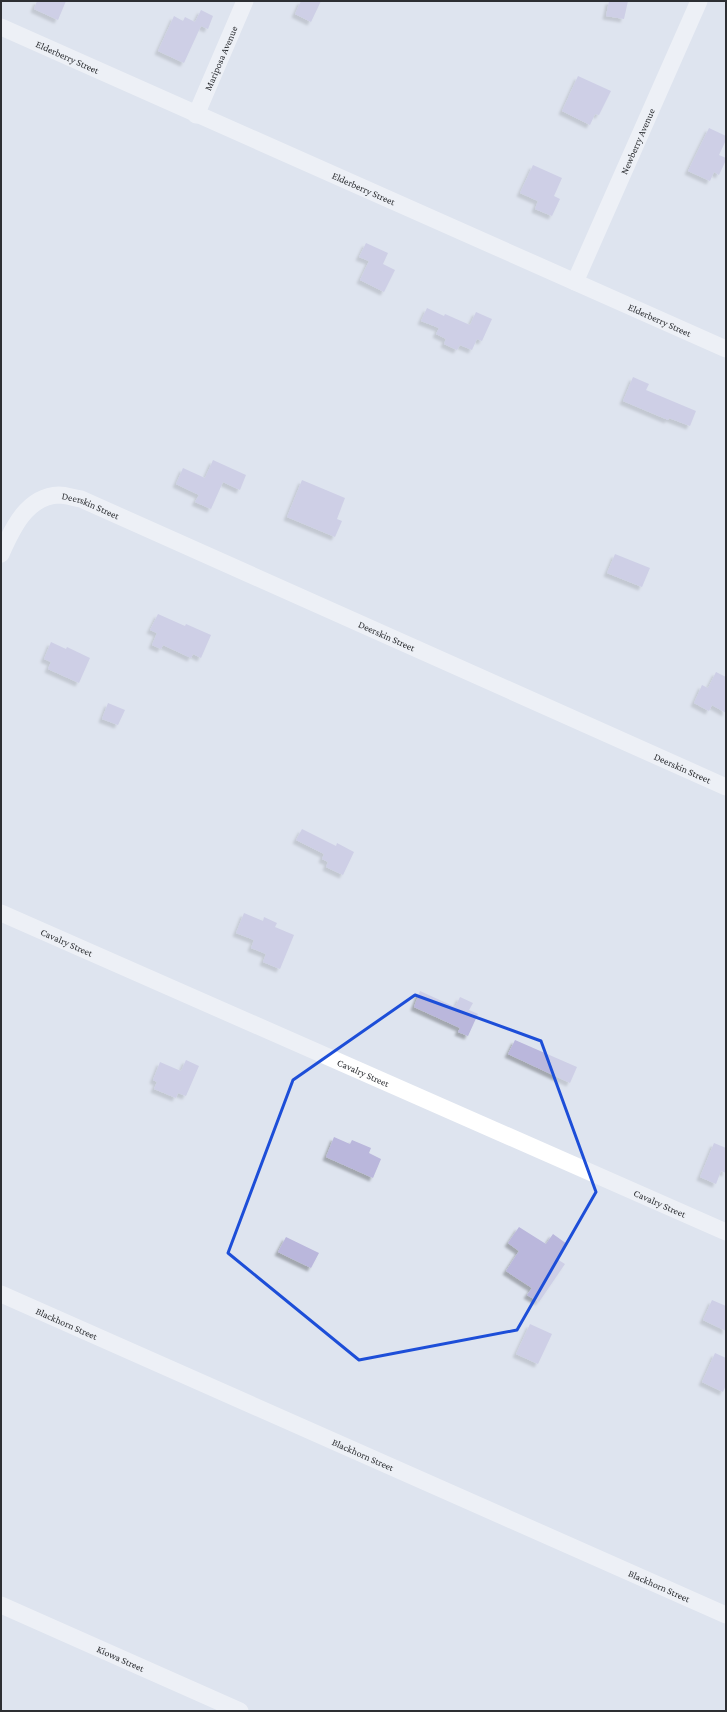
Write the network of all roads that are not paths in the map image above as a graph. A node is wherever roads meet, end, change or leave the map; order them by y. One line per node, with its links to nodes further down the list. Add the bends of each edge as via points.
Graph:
1 (245, 1): 4 (street, Mariposa Avenue)
2 (699, 1): 5 (street, Newberry Avenue)
3 (1, 27): 4 (street, Elderberry Street)
4 (196, 114): 5 (street, Elderberry Street)
5 (574, 282): 6 (street, Elderberry Street)
6 (726, 349)
7 (1, 554): 8 (street, Deerskin Street, via 16,523 30,507 59,495 80,498)
8 (726, 787)
9 (1, 913): 10 (street, Cavalry Street)
10 (726, 1232)
11 (1, 1294): 13 (street, Blackhorn Street)
12 (1, 1605): 14 (street, Kiowa Street)
13 (726, 1615)
14 (240, 1711)

